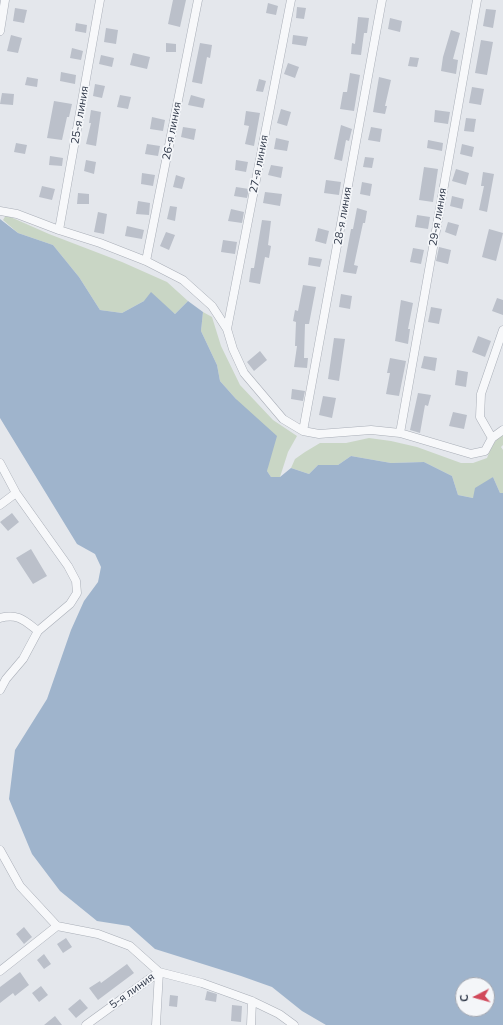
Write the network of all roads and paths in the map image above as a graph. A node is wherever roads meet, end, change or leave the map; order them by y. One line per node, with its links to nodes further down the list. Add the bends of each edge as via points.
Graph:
1 (5, 0): 7 (street)
2 (100, 0): 9 (street, 25-я линия)
3 (198, 0): 10 (street, 26-я линия)
4 (291, 0): 11 (street, 27-я линия)
5 (382, 0): 14 (street, 28-я линия)
6 (477, 0): 15 (street, 29-я линия)
7 (0, 31)
8 (0, 211): 9 (street, via 17,214)
9 (59, 230): 10 (street)
10 (146, 262): 11 (street, via 182,280 212,306)
11 (227, 329): 14 (street, via 244,373 283,419)
12 (503, 330): 16 (street, via 481,394 480,417)
13 (503, 430): 16 (street)
14 (304, 431): 15 (street, via 319,434 370,430)
15 (400, 433): 16 (street, via 471,454 485,451)
16 (492, 438)
17 (0, 463): 18 (street)
18 (16, 493): 19 (street); 21 (street, via 76,581 77,593 70,604)
19 (0, 505)
20 (0, 618): 21 (street, via 21,618)
21 (38, 632): 22 (street, via 23,659 6,678)
22 (0, 690)
23 (0, 852): 24 (street, via 20,886)
24 (56, 926): 25 (street); 26 (street, via 98,934 130,946)
25 (0, 971)
26 (159, 972): 27 (street, via 202,983); 28 (street, 5-я линия); 29 (street)
27 (252, 1001): 30 (street); 31 (street, via 279,1014)
28 (86, 1025)
29 (156, 1025)
30 (251, 1025)
31 (294, 1025)

